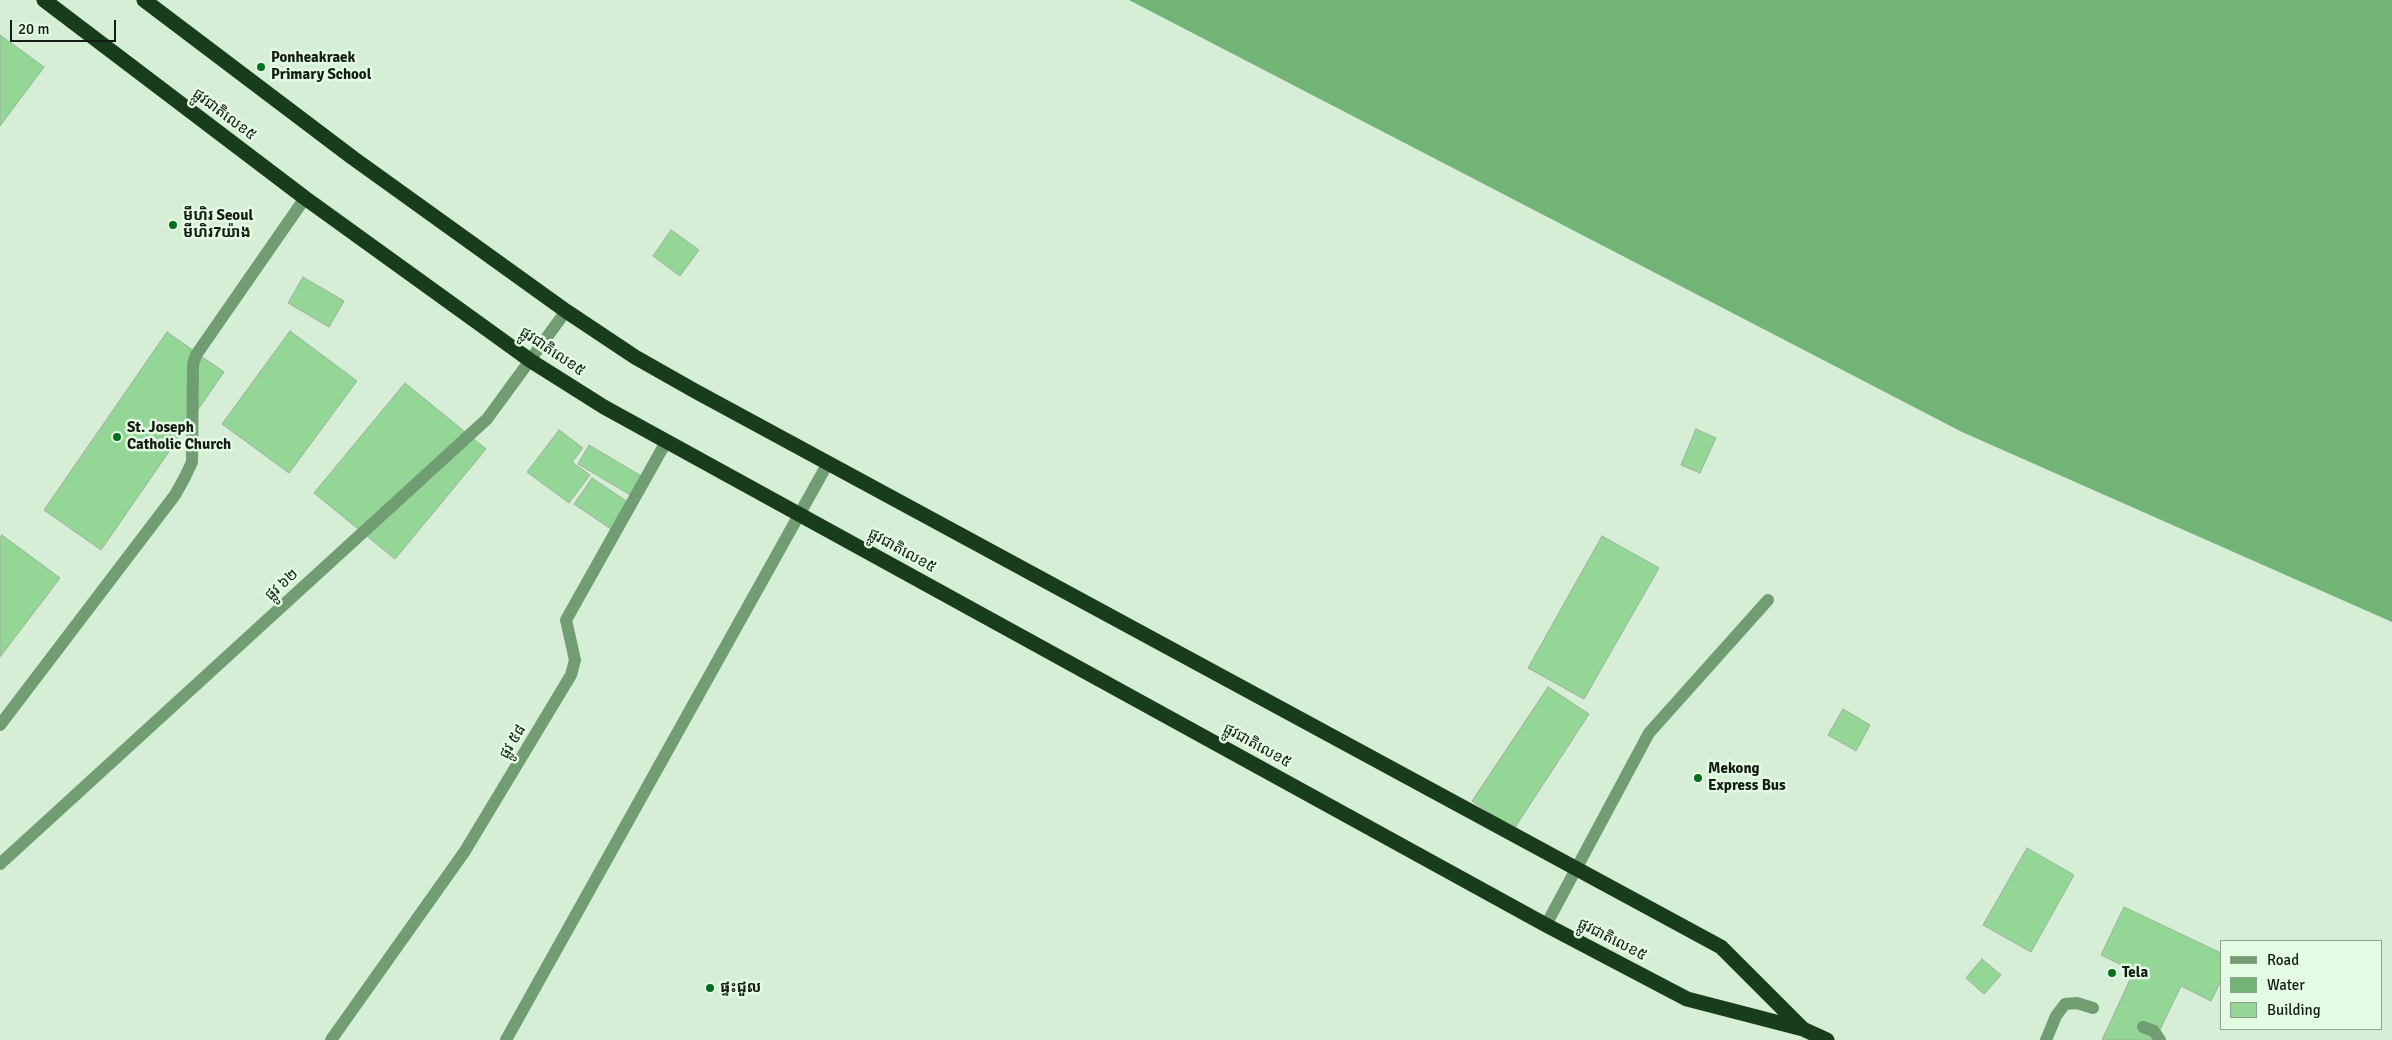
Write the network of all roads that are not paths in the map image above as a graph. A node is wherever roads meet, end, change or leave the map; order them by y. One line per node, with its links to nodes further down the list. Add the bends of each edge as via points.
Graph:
1 (44, 0): 3 (highway, ផ្លូវជាតិលេខ៥)
2 (144, 0): 4 (highway, ផ្លូវជាតិលេខ៥, via 353,158)
3 (305, 198): 5 (highway, ផ្លូវជាតិលេខ៥); 10 (street, via 196,355 193,365 192,462 175,495)
4 (566, 310): 5 (street, ផ្លូវ ៦២); 7 (highway, ផ្លូវជាតិលេខ៥, via 644,362)
5 (531, 361): 6 (highway, ផ្លូវជាតិលេខ៥); 11 (street, ផ្លូវ ៦២, via 487,419)
6 (666, 442): 8 (highway, ផ្លូវជាតិលេខ៥); 17 (street, ផ្លូវ ៥៨, via 566,620 576,660 571,675 465,851)
7 (828, 463): 8 (street); 12 (highway, ផ្លូវជាតិលេខ៥)
8 (798, 514): 13 (highway, ផ្លូវជាតិលេខ៥); 18 (street)
9 (1768, 600): 12 (street, via 1649,733)
10 (0, 725)
11 (0, 864)
12 (1576, 870): 13 (street); 16 (highway, ផ្លូវជាតិលេខ៥, via 1721,947)
13 (1546, 925): 16 (highway, ផ្លូវជាតិលេខ៥, via 1687,998)
14 (2093, 1008): 20 (street, via 2077,1003 2065,1004)
15 (2144, 1027): 21 (street, via 2154,1031)
16 (1803, 1029): 19 (highway, ផ្លូវជាតិលេខ៥)
17 (331, 1040)
18 (506, 1040)
19 (1826, 1040)
20 (2046, 1040)
21 (2160, 1040)

